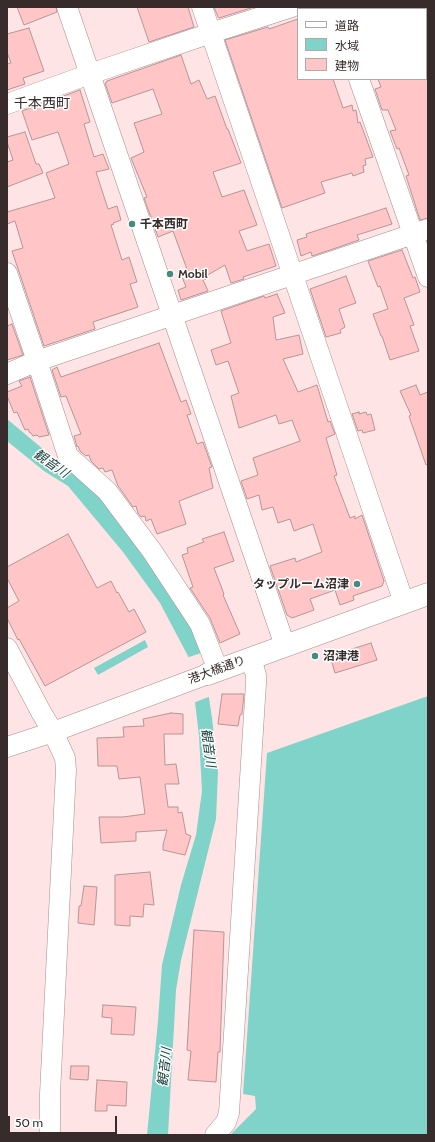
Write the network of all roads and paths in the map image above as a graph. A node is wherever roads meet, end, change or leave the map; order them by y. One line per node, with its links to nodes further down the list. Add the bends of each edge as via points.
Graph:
1 (67, 7): 5 (street)
2 (202, 7): 4 (street)
3 (292, 7): 4 (street)
4 (211, 33): 5 (street); 10 (street)
5 (90, 74): 7 (street); 12 (street)
6 (359, 80): 8 (street)
7 (7, 104)
8 (421, 231): 10 (street); 11 (street)
9 (7, 273): 13 (street)
10 (292, 275): 12 (street); 16 (street)
11 (428, 277)
12 (173, 315): 13 (street); 17 (street)
13 (37, 362): 14 (street); 20 (street, via 68,456 107,491 152,551 200,624)
14 (7, 374)
15 (428, 594): 16 (main road, 港大橋通り)
16 (404, 603): 17 (main road, 港大橋通り)
17 (285, 646): 19 (main road, 港大橋通り)
18 (7, 648): 21 (street)
19 (251, 658): 20 (main road, 港大橋通り); 24 (street, via 256,683 229,1113 226,1122)
20 (205, 675): 21 (street, 港大橋通り)
21 (53, 732): 22 (street, 港大橋通り); 23 (street, via 65,758 66,770)
22 (7, 747)
23 (50, 1135)
24 (215, 1135)

